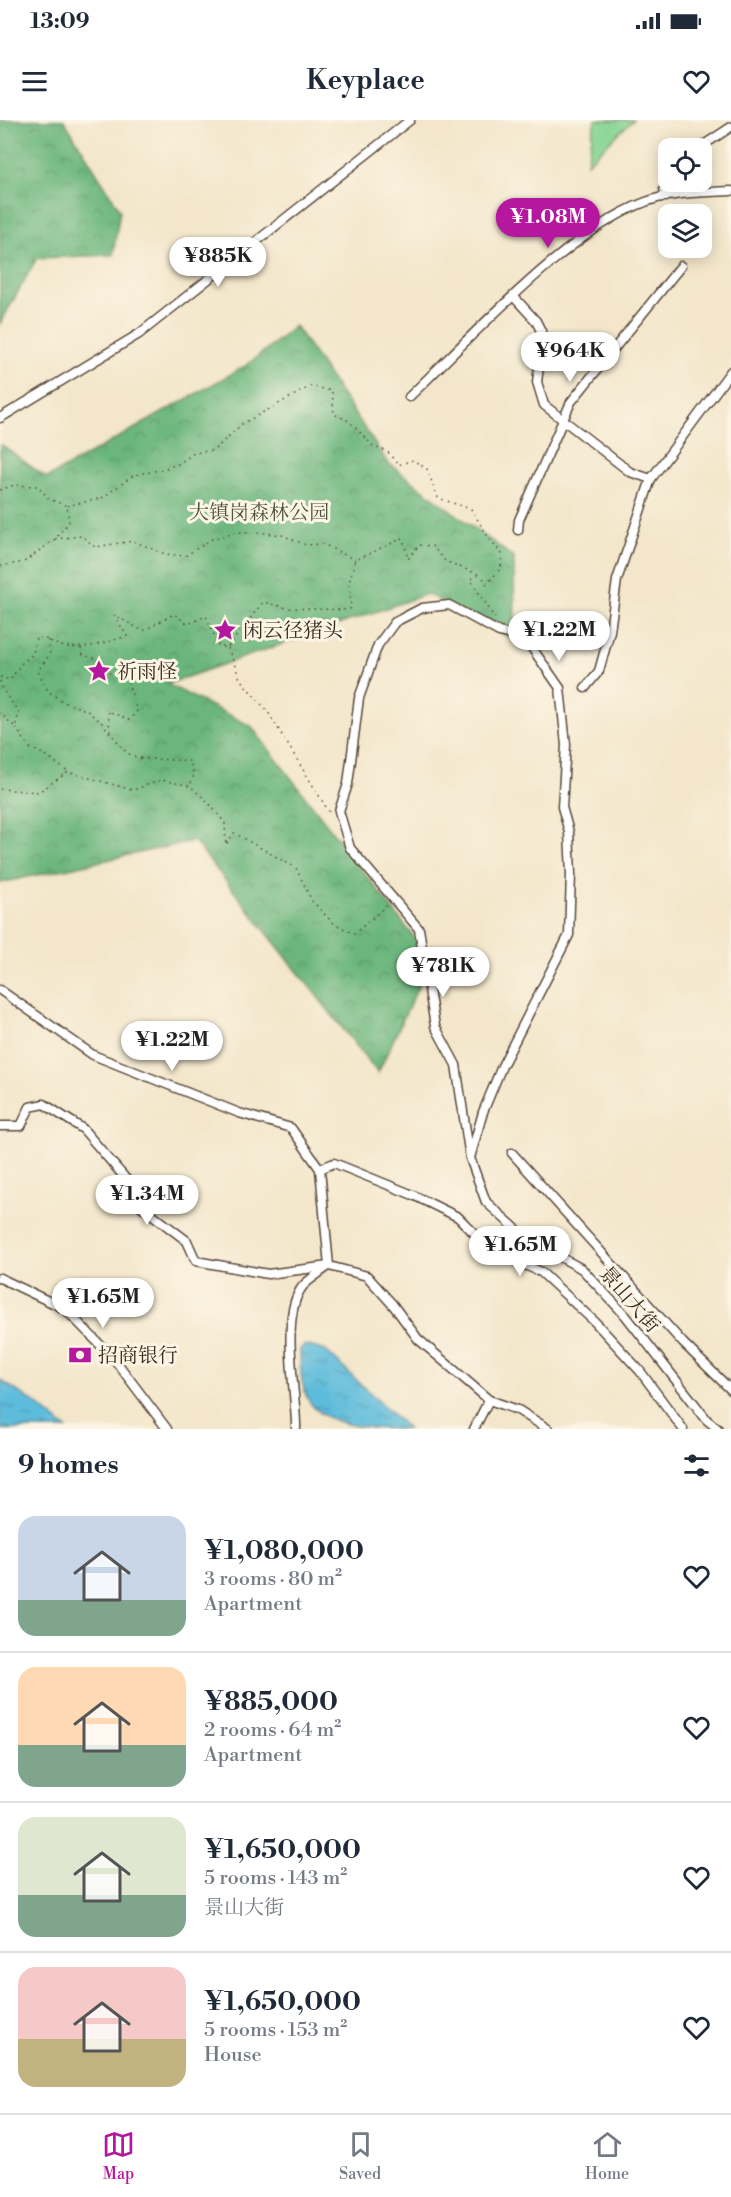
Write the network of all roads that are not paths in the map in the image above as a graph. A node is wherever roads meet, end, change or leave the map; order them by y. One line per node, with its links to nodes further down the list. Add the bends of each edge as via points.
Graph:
1 (410, 120): 11 (street, via 139,334)
2 (731, 127): 3 (street)
3 (712, 139)
4 (731, 191): 6 (street)
5 (665, 192): 6 (street)
6 (666, 197): 8 (street, via 624,212 581,238)
7 (681, 266): 12 (street, via 571,402)
8 (514, 297): 10 (street); 12 (street, via 541,331 538,394)
9 (731, 371): 13 (street)
10 (409, 397)
11 (0, 418)
12 (561, 420): 13 (street, via 630,472); 14 (street)
13 (651, 479): 15 (street, via 617,580 610,631 599,671)
14 (518, 530)
15 (585, 688)
16 (0, 990): 20 (street, via 93,1055 239,1113 291,1128)
17 (0, 1126): 21 (street, via 21,1126 30,1107 45,1104 83,1129 126,1179 141,1206 187,1241 196,1261 268,1274)
18 (512, 1153): 23 (street, via 682,1343)
19 (470, 1158): 19 (street, 景山大街, via 456,1065 435,1026 419,929 350,848 339,811 348,784 358,698 378,645 395,622 422,608 449,605 500,632 518,637 532,648 560,688 566,745 561,807 569,832 571,873 569,935 502,1066); 30 (street, 景山大街, via 486,1202 526,1238 582,1269 626,1316)
20 (320, 1169): 21 (street); 29 (street, via 334,1163 413,1195 458,1217 491,1250 541,1272 640,1371)
21 (329, 1266): 24 (street, via 367,1276 418,1339); 26 (street, via 302,1287 292,1317 290,1365)
22 (0, 1278): 25 (street, via 65,1309 116,1360)
23 (731, 1390)
24 (489, 1400): 27 (street); 28 (street, via 518,1410)
25 (167, 1429)
26 (296, 1429)
27 (474, 1429)
28 (548, 1429)
29 (682, 1429)
30 (718, 1429)

